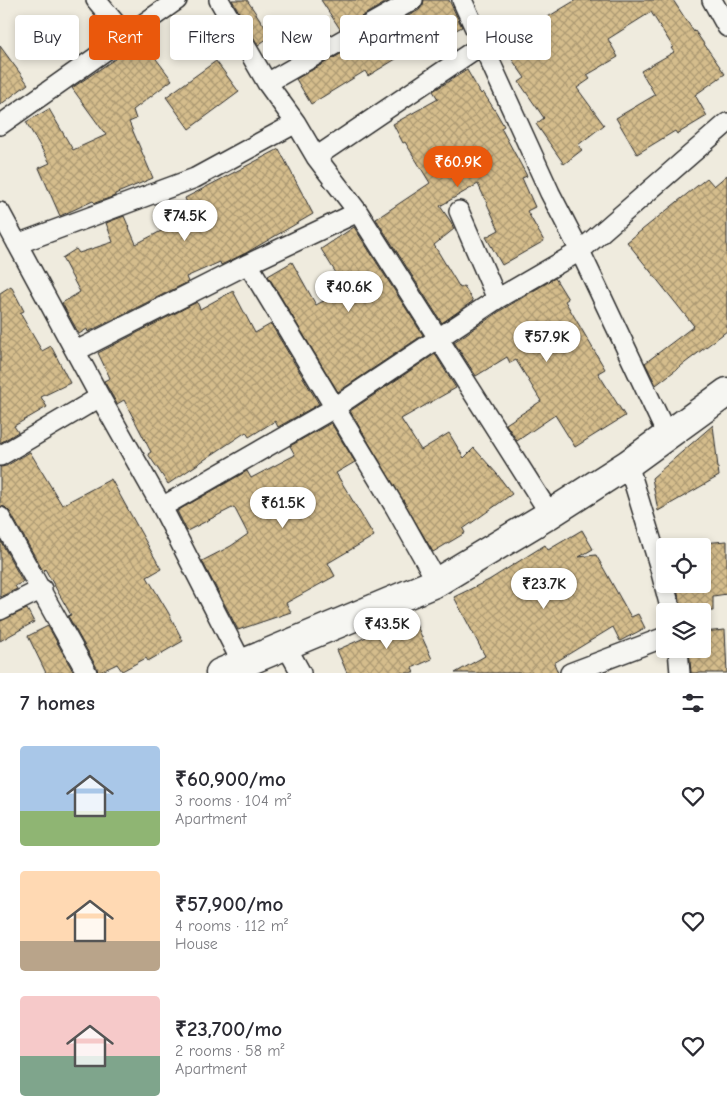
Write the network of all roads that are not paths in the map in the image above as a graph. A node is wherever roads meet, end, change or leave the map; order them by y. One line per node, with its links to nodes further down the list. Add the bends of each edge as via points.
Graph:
1 (96, 0): 7 (street)
2 (176, 0): 8 (street)
3 (219, 0): 14 (street)
4 (414, 0): 14 (street)
5 (462, 0): 9 (street)
6 (712, 0): 10 (street)
7 (108, 15)
8 (156, 15)
9 (469, 15)
10 (727, 27)
11 (467, 55): 18 (street)
12 (93, 60): 17 (street)
13 (490, 60): 23 (street)
14 (266, 83): 15 (street)
15 (296, 123): 18 (street); 22 (street, via 195,178)
16 (727, 123): 23 (street)
17 (0, 125)
18 (316, 158): 21 (street)
19 (458, 211): 25 (street)
20 (0, 212): 22 (street)
21 (358, 212): 24 (street); 26 (street)
22 (17, 244): 27 (street)
23 (580, 251): 25 (street); 31 (street)
24 (248, 264): 27 (street); 30 (street)
25 (497, 299): 26 (street)
26 (438, 338): 30 (street); 35 (street)
27 (76, 351): 29 (street)
28 (727, 392): 31 (street)
29 (100, 397): 32 (street); 34 (street)
30 (334, 408): 34 (street); 37 (street)
31 (667, 435): 33 (street)
32 (0, 456)
33 (628, 464): 35 (street); 39 (street, via 660,565)
34 (162, 507): 44 (street)
35 (550, 514): 37 (street)
36 (0, 517): 38 (street)
37 (437, 582): 42 (street)
38 (42, 589): 40 (street); 45 (street)
39 (668, 603)
40 (0, 610)
41 (656, 640): 47 (street)
42 (286, 646): 44 (street); 46 (street)
43 (679, 658): 48 (street)
44 (231, 668)
45 (87, 673)
46 (301, 673)
47 (570, 673)
48 (680, 673)

